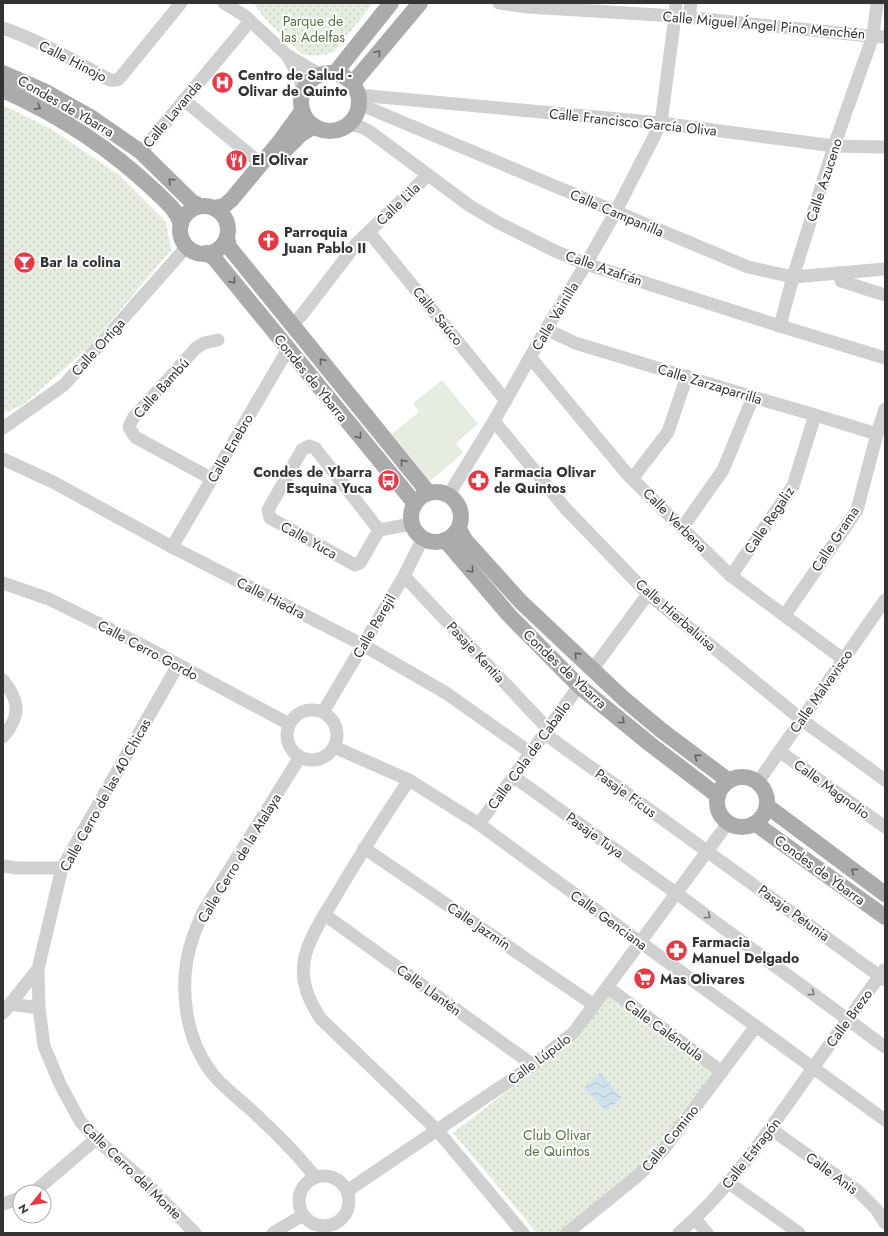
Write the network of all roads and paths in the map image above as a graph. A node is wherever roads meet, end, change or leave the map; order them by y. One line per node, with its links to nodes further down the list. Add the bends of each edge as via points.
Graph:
1 (181, 3): 14 (street, Calle Hinojo, via 117,80 110,80)
2 (224, 3): 13 (street)
3 (237, 3): 13 (street)
4 (391, 3): 18 (main road)
5 (420, 3): 22 (main road, one-way to 5)
6 (499, 3): 10 (street, Calle Miguel Ángel Pino Menchén)
7 (676, 3): 11 (street, Calle Vainilla)
8 (691, 3): 12 (street)
9 (877, 3): 15 (street, Calle Azuceno)
10 (657, 9): 11 (street, Calle Miguel Ángel Pino Menchén)
11 (676, 16): 12 (street, Calle Miguel Ángel Pino Menchén); 25 (street, Calle Vainilla)
12 (690, 18): 15 (street, Calle Miguel Ángel Pino Menchén)
13 (248, 19): 16 (street); 23 (street, Calle Lavanda)
14 (3, 28)
15 (879, 36): 28 (street, Calle Azuceno)
16 (287, 55): 19 (street); 21 (street, via 300,79)
17 (3, 73): 30 (main road, Condes de Ybarra, via 44,91 92,118)
18 (335, 73): 19 (main road); 22 (main road, via 342,75)
19 (319, 74): 21 (main road, via 306,84)
20 (3, 90): 35 (main road, Condes de Ybarra, one-way to 35, via 87,136 132,170 178,214)
21 (303, 91): 24 (main road)
22 (357, 94): 25 (street, Calle Francisco García Oliva); 26 (main road, via 354,119); 34 (street, Calle Campanilla)
23 (184, 100): 30 (street, Calle Lavanda); 31 (street)
24 (302, 111): 27 (main road); 31 (main road)
25 (661, 123): 28 (street, Calle Francisco García Oliva); 34 (street, Calle Vainilla)
26 (348, 124): 27 (main road, via 332,131); 32 (street, Calle Azafrán, via 369,131)
27 (314, 126): 36 (main road, via 300,134 287,147 238,204)
28 (834, 146): 29 (street, Calle Francisco García Oliva); 42 (street, Calle Azuceno)
29 (885, 148)
30 (140, 152): 33 (main road, Condes de Ybarra, one-way to 30, via 192,202)
31 (261, 164): 33 (main road, via 224,206)
32 (428, 175): 37 (street, Calle Lila); 40 (street, Calle Azafrán, via 470,206 499,223)
33 (207, 207): 35 (main road, via 193,209); 36 (main road, via 224,216)
34 (616, 213): 40 (street, Calle Vainilla); 42 (street, Calle Campanilla, via 748,267)
35 (181, 224): 38 (main road)
36 (227, 230): 39 (main road, via 219,248); 45 (main road, Condes de Ybarra, via 229,247)
37 (369, 232): 45 (street, Calle Lila, via 357,243 301,316); 54 (street, Calle Saúco)
38 (185, 248): 39 (main road); 58 (street, Calle Ortiga, via 64,385)
39 (206, 254): 49 (main road, Condes de Ybarra, one-way to 49, via 214,258)
40 (586, 264): 46 (street, Calle Azafrán); 47 (street, Calle Vainilla)
41 (885, 269): 42 (street, Calle Campanilla)
42 (792, 277): 46 (street, Calle Azuceno)
43 (841, 281): 44 (street)
44 (885, 295)
45 (292, 324): 63 (main road, Condes de Ybarra, one-way to 45)
46 (780, 326): 51 (street, Calle Azafrán)
47 (546, 329): 50 (street, Calle Vainilla); 52 (street, Calle Zarzaparrilla, via 575,343)
48 (218, 340): 61 (street, Calle Bambú, via 196,348 134,417 130,427 135,437)
49 (288, 349): 61 (street, Calle Enebro); 65 (main road, Condes de Ybarra, one-way to 65)
50 (530, 357): 54 (street, Calle Vainilla); 62 (street, Calle Verbena)
51 (885, 358)
52 (687, 376): 53 (street, Calle Zarzaparrilla); 62 (street, via 668,432)
53 (753, 397): 56 (street, Calle Zarzaparrilla); 67 (street, via 723,470)
54 (506, 401): 57 (street, Calle Vainilla)
55 (885, 409): 59 (street, Calle Grama)
56 (816, 414): 59 (street, Calle Zarzaparrilla); 74 (street, Calle Regaliz, via 794,486)
57 (494, 421): 64 (street, Calle Vainilla, via 451,491); 76 (street, Calle Hierbaluisa, via 565,508)
58 (3, 428)
59 (877, 434): 78 (street, Calle Grama, via 857,510)
60 (3, 459): 72 (street, Calle Hiedra, via 52,482)
61 (212, 479): 72 (street, Calle Enebro)
62 (632, 479): 67 (street, Calle Verbena)
63 (428, 492): 64 (main road, via 440,492); 65 (main road)
64 (451, 496): 68 (main road, via 460,508)
65 (414, 505): 66 (main road, via 411,511)
66 (412, 524): 69 (street); 70 (main road, via 418,535)
67 (682, 528): 74 (street, Calle Verbena)
68 (459, 529): 71 (main road); 82 (main road, Condes de Ybarra, one-way to 68, via 522,602 465,540)
69 (379, 530): 69 (street, Calle Yuca, via 360,563 355,565 270,518 268,510 302,450 309,446 315,448)
70 (423, 538): 71 (main road, via 438,542); 73 (street, Calle Perejil)
71 (446, 540): 84 (main road, Condes de Ybarra, one-way to 84, via 509,616)
72 (172, 547): 79 (street, Calle Hiedra)
73 (404, 576): 79 (street, Calle Perejil); 88 (street, Pasaje Kentia)
74 (731, 576): 78 (street, Calle Verbena)
75 (3, 583): 81 (street, Calle Cerro Gordo, via 49,599)
76 (648, 594): 82 (street); 86 (street, Calle Hierbaluisa)
77 (885, 600): 80 (street, Calle Malvavisco)
78 (784, 615): 80 (street, Calle Verbena)
79 (363, 645): 85 (street, Calle Perejil); 92 (street, Calle Hiedra, via 446,693)
80 (843, 659): 86 (street, Calle Malvavisco)
81 (178, 665): 87 (street, Calle Cerro Gordo); 108 (street, Calle Cerro de las 40 Chicas)
82 (592, 670): 97 (main road, Condes de Ybarra, one-way to 82, via 661,730)
83 (3, 680): 89 (street, via 17,705 11,727)
84 (579, 686): 88 (street, Calle Cola de Caballo); 99 (main road, Condes de Ybarra, one-way to 99)
85 (323, 712): 87 (street, via 307,710 293,718); 90 (street, via 335,724 337,740)
86 (802, 720): 91 (street, Calle Malvavisco); 96 (street, Calle Hierbaluisa)
87 (289, 724): 93 (street, via 287,739)
88 (546, 732): 92 (street, Calle Cola de Caballo); 106 (street, Pasaje Ficus)
89 (3, 737)
90 (334, 747): 93 (street, via 323,758 307,760); 95 (street, Calle Genciana)
91 (779, 751): 98 (street, Calle Malvavisco); 104 (street, Calle Magnolio)
92 (531, 753): 94 (street, Calle Cola de Caballo)
93 (300, 757): 130 (street, Calle Cerro de la Atalaya, via 203,912 192,938 185,972 184,997 190,1030 206,1066 283,1139)
94 (514, 777): 102 (street, Calle Cola de Caballo); 109 (street, Pasaje Tuya)
95 (409, 780): 102 (street, Calle Genciana); 105 (street)
96 (885, 780)
97 (729, 781): 98 (main road, via 742,777); 99 (main road)
98 (758, 782): 100 (main road, via 768,799)
99 (718, 796): 101 (main road, via 718,811)
100 (767, 806): 103 (main road); 110 (main road, Condes de Ybarra, one-way to 100)
101 (728, 823): 103 (main road, via 742,828); 106 (street, Calle Lúpulo)
102 (479, 824): 113 (street, Calle Genciana)
103 (756, 824): 112 (main road, Condes de Ybarra)
104 (885, 827)
105 (364, 848): 111 (street); 117 (street, Calle Jazmín)
106 (707, 851): 109 (street, Calle Lúpulo); 115 (street, Pasaje Petunia)
107 (3, 866): 108 (street)
108 (62, 868): 114 (street, Calle Cerro de las 40 Chicas)
109 (676, 893): 113 (street, Calle Lúpulo); 120 (street, Pasaje Tuya, one-way to 120)
110 (885, 894)
111 (325, 915): 123 (street, Calle Llantén); 128 (street, via 308,948 304,963 304,976 312,1006 321,1020)
112 (885, 917)
113 (640, 942): 116 (street, Calle Lúpulo); 121 (street, Calle Genciana)
114 (38, 969): 118 (street, Calle Cerro de las 40 Chicas); 119 (street, Calle Cerro del Monte)
115 (883, 975): 120 (street, Calle Brezo)
116 (607, 987): 117 (street, Calle Lúpulo); 125 (street, Calle Caléndula)
117 (594, 1005): 123 (street, Calle Lúpulo, via 572,1035)
118 (6, 1008): 119 (street)
119 (39, 1008): 129 (street, Calle Cerro del Monte, via 44,1046 60,1084 80,1121)
120 (848, 1020): 122 (street, Pasaje Tuya); 124 (street, Calle Brezo)
121 (756, 1026): 124 (street, Calle Genciana); 125 (street, Calle Comino)
122 (885, 1047)
123 (533, 1065): 128 (street, Calle Lúpulo)
124 (814, 1067): 126 (street, Calle Genciana); 127 (street, Calle Estragón)
125 (722, 1072): 141 (street, Calle Comino, via 653,1161)
126 (885, 1120)
127 (771, 1129): 131 (street, Calle Estragón); 136 (street, Calle Anis, via 858,1191 876,1209)
128 (437, 1130): 133 (street, Calle Lúpulo); 140 (street)
129 (96, 1139): 132 (street); 138 (street, Calle Cerro del Monte, via 143,1180)
130 (315, 1178): 133 (street, via 322,1176 337,1180); 134 (street, via 308,1181 300,1193 298,1201)
131 (729, 1183): 135 (street, Calle Estragón); 144 (street)
132 (43, 1184)
133 (347, 1191): 137 (street, via 349,1205)
134 (303, 1216): 137 (street, via 315,1225); 139 (street)
135 (695, 1219): 142 (street, Calle Estragón); 143 (street)
136 (885, 1224)
137 (341, 1228)
138 (195, 1233)
139 (273, 1233)
140 (523, 1233)
141 (567, 1233)
142 (679, 1233)
143 (707, 1233)
144 (799, 1233)

